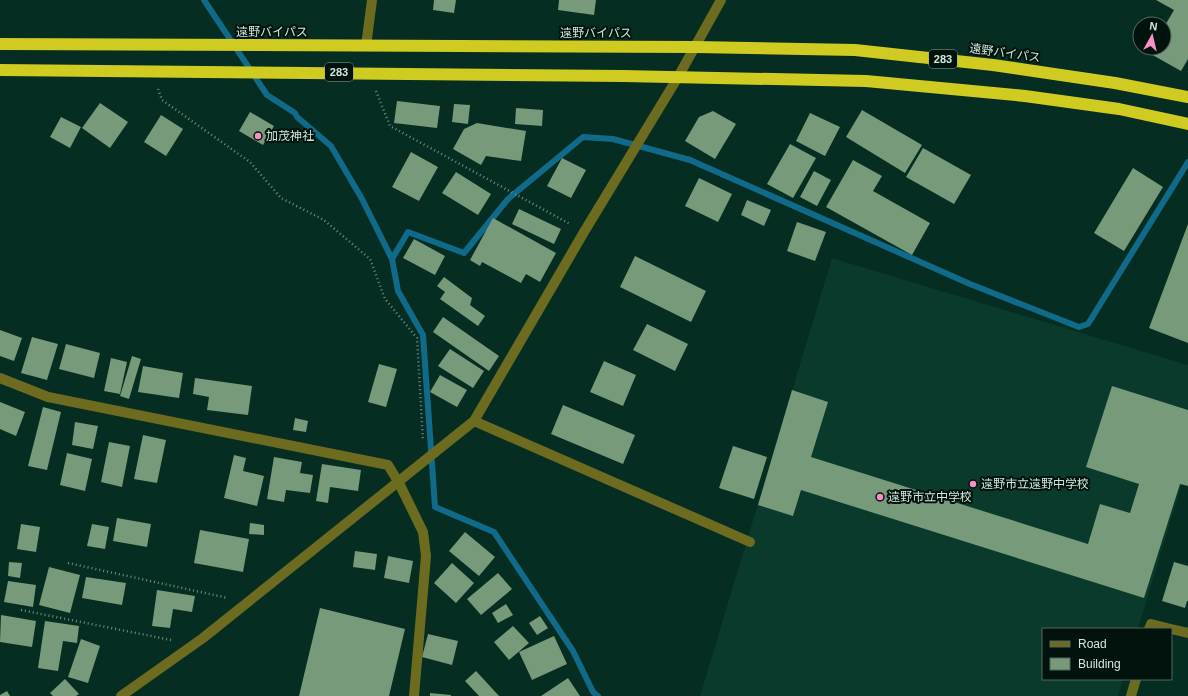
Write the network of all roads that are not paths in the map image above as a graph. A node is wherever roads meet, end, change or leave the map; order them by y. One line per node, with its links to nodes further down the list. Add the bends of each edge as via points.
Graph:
1 (372, 0): 4 (street)
2 (720, 0): 5 (street)
3 (0, 44): 4 (highway, 遠野バイパス / 283)
4 (366, 46): 5 (highway, 遠野バイパス / 283)
5 (695, 47): 7 (street); 8 (highway, 遠野バイパス / 283, via 855,50 993,64)
6 (0, 70): 7 (highway, 283)
7 (678, 77): 9 (highway, 283, via 866,81 952,88 1120,108); 11 (street)
8 (1188, 97)
9 (1188, 124)
10 (0, 378): 12 (street, via 48,397 388,465)
11 (474, 421): 12 (street); 13 (street)
12 (399, 483): 19 (street, via 248,602); 20 (street, via 423,532 426,556)
13 (750, 542)
14 (1149, 628): 15 (street, via 1151,624)
15 (1167, 628)
16 (1172, 629): 17 (street)
17 (1188, 633)
18 (1136, 680): 21 (street)
19 (121, 696)
20 (414, 696)
21 (1131, 696)

